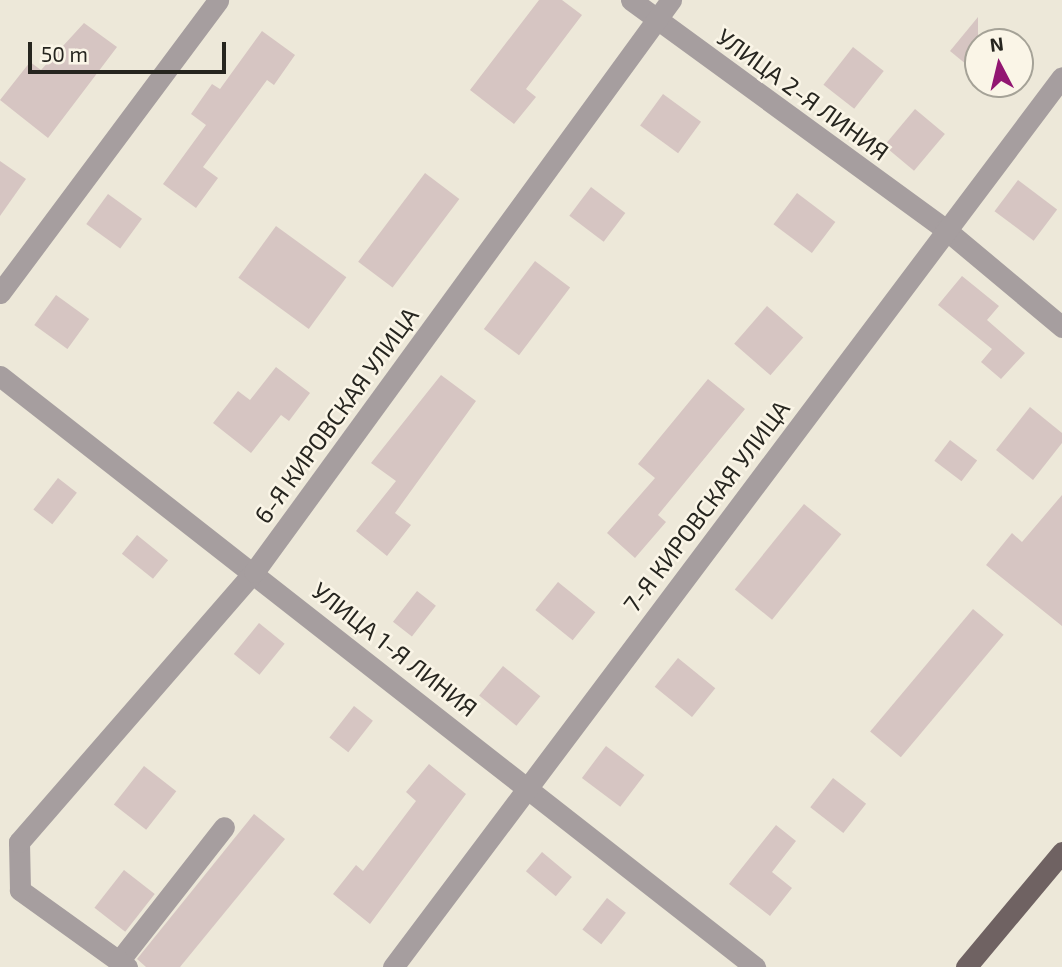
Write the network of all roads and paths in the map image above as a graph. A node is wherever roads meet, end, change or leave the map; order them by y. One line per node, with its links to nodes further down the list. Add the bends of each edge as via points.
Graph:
1 (218, 0): 7 (street)
2 (631, 0): 4 (street, УЛИЦА 2-Я ЛИНИЯ)
3 (671, 0): 4 (street, 6-Я КИРОВСКАЯ УЛИЦА)
4 (656, 20): 6 (street, УЛИЦА 2-Я ЛИНИЯ); 10 (street, 6-Я КИРОВСКАЯ УЛИЦА)
5 (1062, 77): 6 (street, 7-Я КИРОВСКАЯ УЛИЦА)
6 (945, 229): 8 (street, УЛИЦА 2-Я ЛИНИЯ); 11 (street, 7-Я КИРОВСКАЯ УЛИЦА)
7 (0, 293)
8 (1062, 327)
9 (0, 376): 10 (street, УЛИЦА 1-Я ЛИНИЯ)
10 (254, 572): 11 (street, УЛИЦА 1-Я ЛИНИЯ); 14 (street, 6-Я КИРОВСКАЯ УЛИЦА, via 19,842 20,890)
11 (528, 788): 15 (street, 7-Я КИРОВСКАЯ УЛИЦА); 16 (street, УЛИЦА 1-Я ЛИНИЯ)
12 (224, 827): 14 (street)
13 (1062, 852): 17 (main road)
14 (122, 964)
15 (393, 967)
16 (755, 967)
17 (966, 967)

